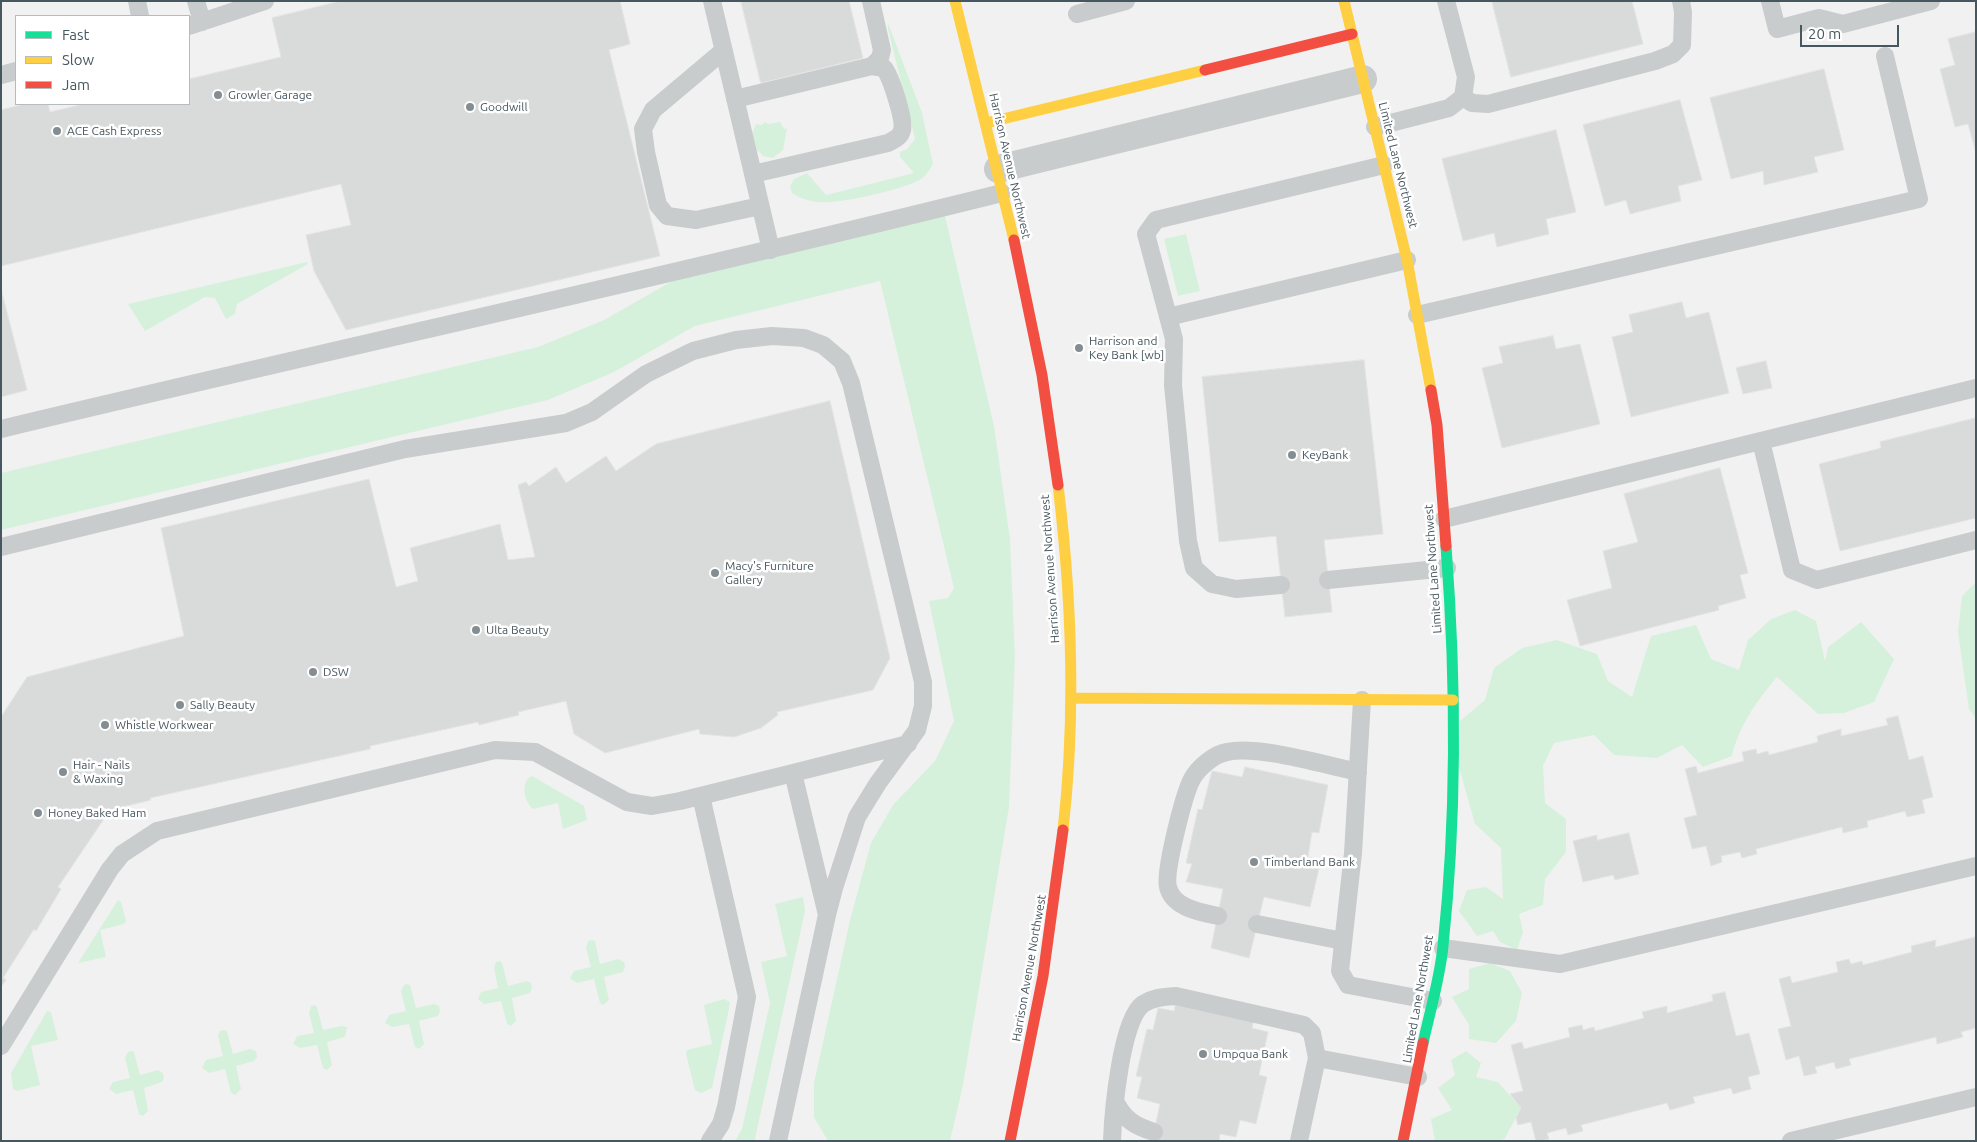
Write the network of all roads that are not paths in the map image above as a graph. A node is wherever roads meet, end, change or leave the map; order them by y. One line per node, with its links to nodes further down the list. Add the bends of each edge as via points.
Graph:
1 (137, 1): 15 (lane)
2 (196, 1): 16 (lane)
3 (265, 1): 16 (lane)
4 (712, 1): 19 (lane)
5 (870, 1): 21 (lane, via 882,50 880,58)
6 (948, 1): 17 (lane)
7 (955, 1): 17 (street, Harrison Avenue Northwest)
8 (1126, 1): 14 (lane)
9 (1344, 1): 18 (street, Limited Lane Northwest)
10 (1446, 1): 25 (lane, via 1466,77)
11 (1681, 1): 25 (lane, via 1682,45 1673,54 1488,104 1472,103)
12 (1770, 1): 13 (lane, via 1777,29 1819,18 1843,24)
13 (1931, 1)
14 (1077, 14)
15 (140, 15)
16 (195, 24)
17 (963, 32): 27 (street, Harrison Avenue Northwest)
18 (1352, 34): 24 (street, Limited Lane Northwest); 27 (street)
19 (724, 51): 26 (lane); 32 (lane, via 653,110 643,129 658,205 667,216 696,220)
20 (1885, 56): 35 (lane, via 1919,199)
21 (872, 66): 26 (lane); 30 (lane, via 884,68 890,76 903,128 898,138)
22 (15, 71): 23 (lane)
23 (1, 75)
24 (1363, 78): 28 (street, Limited Lane Northwest); 31 (street)
25 (1464, 97): 28 (lane, via 1449,108)
26 (735, 100): 30 (lane)
27 (986, 123): 31 (street, Harrison Avenue Northwest)
28 (1375, 128): 29 (street, Limited Lane Northwest)
29 (1384, 165): 34 (street, Limited Lane Northwest); 36 (lane, via 1156,220 1146,234)
30 (753, 174): 32 (lane)
31 (1000, 181): 33 (lane); 46 (street, Harrison Avenue Northwest, via 1042,373 1054,453 1066,576)
32 (760, 206): 33 (lane)
33 (771, 250): 38 (lane, via 329,350)
34 (1407, 260): 35 (street, Limited Lane Northwest); 36 (lane)
35 (1416, 315): 40 (street, Limited Lane Northwest, via 1437,425)
36 (1168, 317): 45 (lane, via 1174,339 1173,385 1188,541 1194,568 1212,584 1236,589)
37 (1976, 388): 39 (lane)
38 (1, 429)
39 (1761, 441): 40 (lane); 41 (lane, via 1792,570 1818,580)
40 (1444, 519): 43 (street, Limited Lane Northwest)
41 (1976, 540)
42 (1, 547): 49 (lane, via 405,449 566,423 592,412 646,374 693,351 736,340 772,336 804,338 824,345 842,361 852,383 923,682 923,706 917,730)
43 (1447, 568): 44 (lane); 48 (street, Limited Lane Northwest)
44 (1328, 580)
45 (1281, 585)
46 (1071, 698): 47 (street); 68 (street, Harrison Avenue Northwest, via 1066,808 1056,899 1041,996)
47 (1362, 700): 48 (street); 50 (lane)
48 (1453, 700): 58 (street, Limited Lane Northwest, via 1452,827)
49 (908, 744): 51 (lane); 54 (lane, via 878,782 857,817)
50 (1358, 772): 55 (lane, via 1251,750 1225,752 1206,763 1192,778 1184,799 1168,872 1168,887 1175,900 1190,909); 57 (lane)
51 (793, 773): 52 (lane); 54 (lane)
52 (701, 796): 60 (lane, via 652,806 627,802 535,752 495,750 157,831 122,854 110,869); 66 (lane, via 747,997 726,1106 721,1124)
53 (1976, 866): 58 (lane, via 1560,964)
54 (827, 915): 67 (lane)
55 (1218, 916)
56 (1257, 924): 57 (lane)
57 (1343, 941): 59 (lane, via 1340,971 1348,985)
58 (1443, 948): 59 (street, Limited Lane Northwest)
59 (1433, 1001): 62 (street, Limited Lane Northwest)
60 (1, 1046)
61 (1317, 1058): 62 (lane); 64 (lane, via 1312,1033 1304,1026 1176,996 1160,997 1142,1005 1131,1020 1116,1086); 70 (lane)
62 (1418, 1077): 71 (street, Limited Lane Northwest)
63 (1976, 1097): 72 (lane)
64 (1116, 1103): 65 (lane, via 1123,1116 1136,1126); 69 (lane)
65 (1154, 1132)
66 (710, 1141)
67 (778, 1141)
68 (1010, 1141)
69 (1112, 1141)
70 (1300, 1141)
71 (1403, 1141)
72 (1791, 1141)

